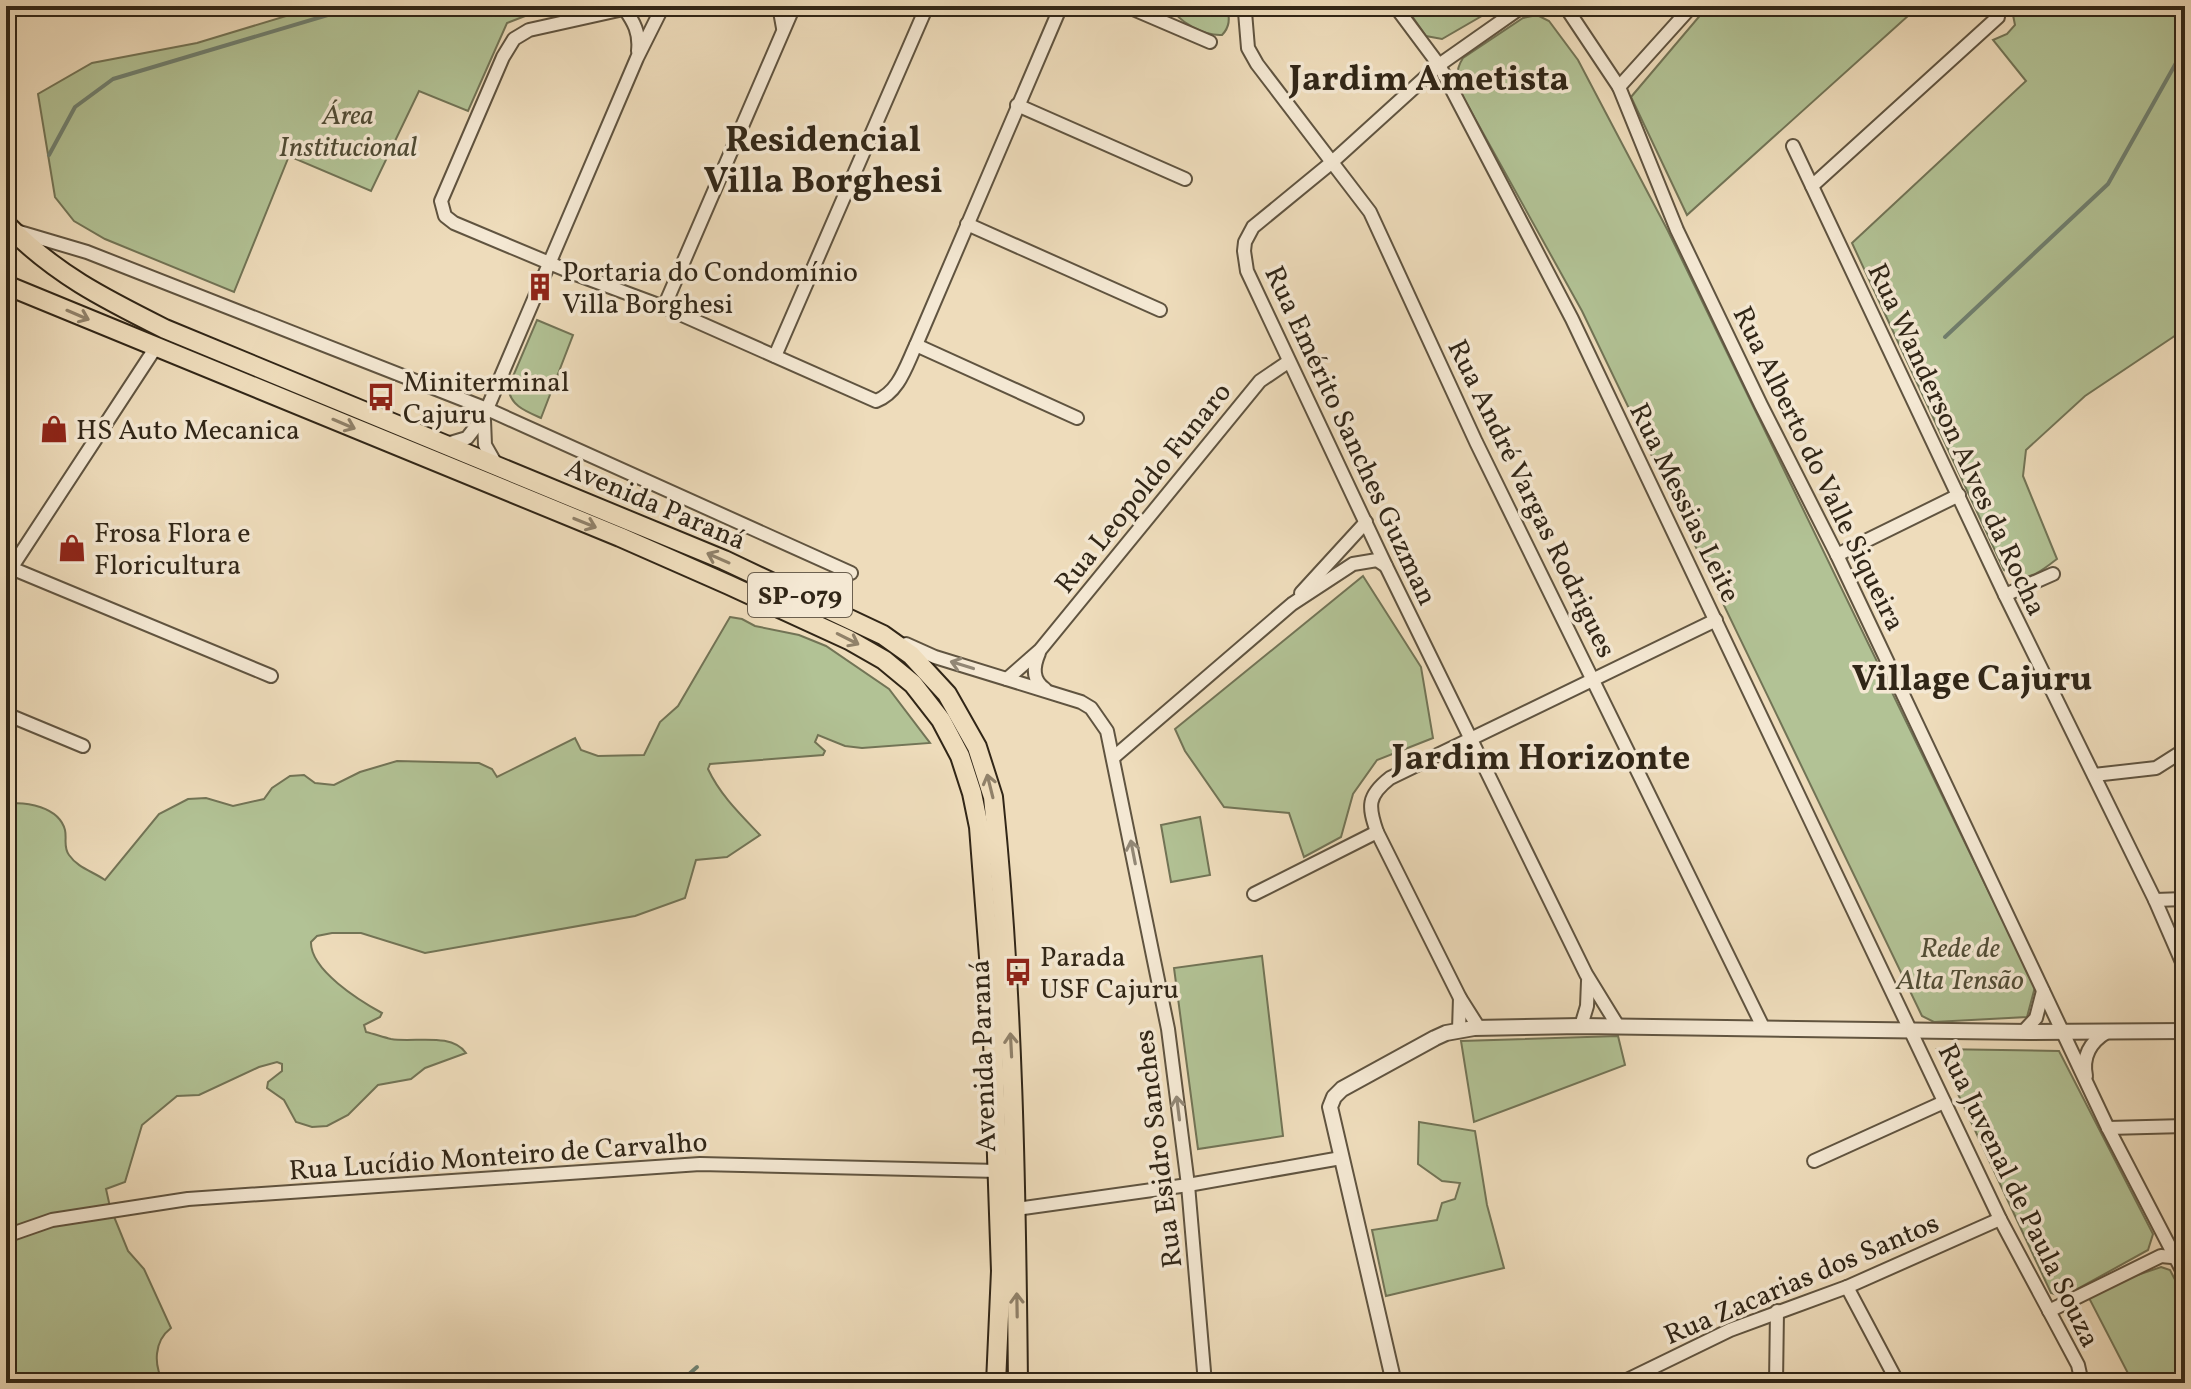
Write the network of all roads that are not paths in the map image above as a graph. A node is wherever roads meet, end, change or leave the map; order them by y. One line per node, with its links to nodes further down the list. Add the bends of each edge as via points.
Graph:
1 (17, 6): 14 (street)
2 (663, 6): 18 (street)
3 (779, 6): 16 (street)
4 (794, 6): 16 (street)
5 (927, 6): 34 (street)
6 (1061, 6): 21 (street)
7 (1126, 6): 17 (street)
8 (1242, 6): 23 (street, Rua André Vargas Rodrigues, via 1248,48 1257,64)
9 (1395, 6): 19 (street, Rua Messias Leite)
10 (1523, 6): 19 (street, Rua Emérito Sanches Guzman)
11 (1565, 6): 20 (street, Rua Alberto do Valle Siqueira)
12 (1692, 6): 20 (street)
13 (630, 7): 18 (street, via 639,40); 28 (street, via 529,30 514,39 441,201 445,216 454,223)
14 (6, 9)
15 (1998, 17): 25 (street)
16 (783, 31): 30 (street)
17 (1210, 42)
18 (637, 58): 28 (street)
19 (1439, 65): 23 (street, Rua Emérito Sanches Guzman); 49 (street, Rua Messias Leite, via 1572,319)
20 (1619, 87): 42 (street, Rua Alberto do Valle Siqueira, via 1677,230)
21 (1017, 105): 24 (street); 26 (street)
22 (1793, 146): 25 (street, Rua Wanderson Alves da Rocha)
23 (1331, 163): 35 (street, Rua Emérito Sanches Guzman, via 1253,227 1245,242 1247,271); 54 (street, Rua André Vargas Rodrigues, via 1370,212)
24 (1185, 179)
25 (1812, 186): 40 (street, Rua Wanderson Alves da Rocha)
26 (967, 224): 31 (street); 32 (street)
27 (9, 227): 36 (street, via 87,252); 38 (main road, Avenida Paraná / SP-079, via 68,277 127,310)
28 (549, 262): 30 (street); 36 (street)
29 (6, 285): 33 (main road, Avenida Paraná / SP-079, one-way to 33)
30 (664, 307): 34 (street)
31 (1160, 310)
32 (916, 345): 34 (street, via 896,386 876,401); 37 (street)
33 (156, 347): 44 (street); 86 (main road, Avenida Paraná / SP-079, one-way to 86, via 751,595 863,647 913,684 948,730 968,775 976,810 991,983)
34 (775, 356)
35 (1288, 362): 41 (street, Rua Emérito Sanches Guzman); 51 (street, Rua Leopoldo Funaro, via 1260,381)
36 (486, 413): 38 (street, via 467,438); 39 (street, via 485,445); 45 (street)
37 (1077, 418)
38 (443, 444): 39 (main road, Avenida Paraná / SP-079)
39 (498, 467): 50 (main road, Avenida Paraná / SP-079, one-way to 39, via 724,560)
40 (1959, 495): 42 (street); 47 (street, Rua Wanderson Alves da Rocha)
41 (1366, 522): 43 (street, Rua Emérito Sanches Guzman); 48 (street)
42 (1837, 555): 68 (street, Rua Alberto do Valle Siqueira)
43 (1386, 566): 48 (street, via 1377,560 1353,564); 57 (street, Rua Emérito Sanches Guzman)
44 (8, 572): 52 (street)
45 (851, 573)
46 (2053, 574): 47 (street)
47 (2005, 595): 61 (street, Rua Wanderson Alves da Rocha)
48 (1292, 604): 60 (street)
49 (1716, 620): 54 (street); 75 (street, Rua Messias Leite)
50 (883, 635): 53 (street, Rua Esidro Sanches, one-way to 50); 88 (main road, Avenida Paraná / SP-079, one-way to 50, via 1007,967 993,797 977,747 947,694 911,655)
51 (1040, 650): 53 (street, Rua Leopoldo Funaro); 55 (street, via 1034,670)
52 (271, 676)
53 (1007, 679): 55 (street, Rua Esidro Sanches)
54 (1594, 679): 57 (street); 72 (street, Rua André Vargas Rodrigues)
55 (1048, 691): 60 (street, Rua Esidro Sanches, via 1091,708 1107,731)
56 (6, 714): 58 (street)
57 (1471, 739): 62 (street, via 1381,785 1370,801); 67 (street, Rua Emérito Sanches Guzman)
58 (83, 746)
59 (2178, 754): 61 (street, via 2156,768)
60 (1114, 757): 87 (street, Rua Esidro Sanches, one-way to 60, via 1168,1029)
61 (2094, 775): 65 (street, Rua Wanderson Alves da Rocha)
62 (1377, 832): 63 (street); 69 (street)
63 (1254, 894)
64 (2185, 899): 65 (street)
65 (2155, 900): 66 (street, Rua Wanderson Alves da Rocha)
66 (2185, 969)
67 (1586, 974): 70 (street, Rua Emérito Sanches Guzman, via 1588,998); 71 (street, Rua Emérito Sanches Guzman)
68 (2043, 988): 77 (street, via 2036,1018); 78 (street, Rua Alberto do Valle Siqueira)
69 (1460, 998): 73 (street); 74 (street)
70 (1581, 1026): 71 (street); 73 (street)
71 (1618, 1026): 72 (street)
72 (1763, 1027): 75 (street)
73 (1479, 1028): 74 (street)
74 (1459, 1030): 84 (street, via 1435,1038 1334,1097 1330,1107)
75 (1912, 1030): 77 (street); 81 (street, Rua Juvenal de Paula Souza)
76 (2185, 1031): 79 (street)
77 (2023, 1032): 78 (street)
78 (2063, 1032): 79 (street); 80 (street, Rua Alberto do Valle Siqueira)
79 (2107, 1032): 80 (street, via 2086,1056)
80 (2087, 1083): 83 (street, Rua Alberto do Valle Siqueira)
81 (1944, 1102): 85 (street); 89 (street, Rua Juvenal de Paula Souza)
82 (2185, 1126): 83 (street)
83 (2108, 1128): 91 (street, Rua Alberto do Valle Siqueira)
84 (1341, 1158): 87 (street); 99 (street)
85 (1814, 1161)
86 (998, 1171): 90 (street, Rua Lucídio Monteiro de Carvalho, via 684,1165 188,1199 52,1220); 96 (main road, Avenida Paraná / SP-079)
87 (1188, 1185): 88 (street); 98 (street, Rua Esidro Sanches)
88 (1016, 1209): 97 (main road, Avenida Paraná / SP-079, one-way to 88)
89 (2000, 1219): 93 (street, Rua Zacarias dos Santos); 95 (street, Rua Juvenal de Paula Souza)
90 (6, 1236)
91 (2180, 1258): 92 (street, Rua Alberto do Valle Siqueira); 95 (street, via 2161,1256)
92 (2185, 1276)
93 (1847, 1287): 94 (street, Rua Zacarias dos Santos); 102 (street)
94 (1777, 1311): 100 (street, Rua Zacarias dos Santos); 101 (street)
95 (2049, 1311): 103 (street, Rua Juvenal de Paula Souza)
96 (996, 1383)
97 (1018, 1383)
98 (1205, 1383)
99 (1394, 1383)
100 (1621, 1383)
101 (1776, 1383)
102 (1898, 1383)
103 (2082, 1383)

